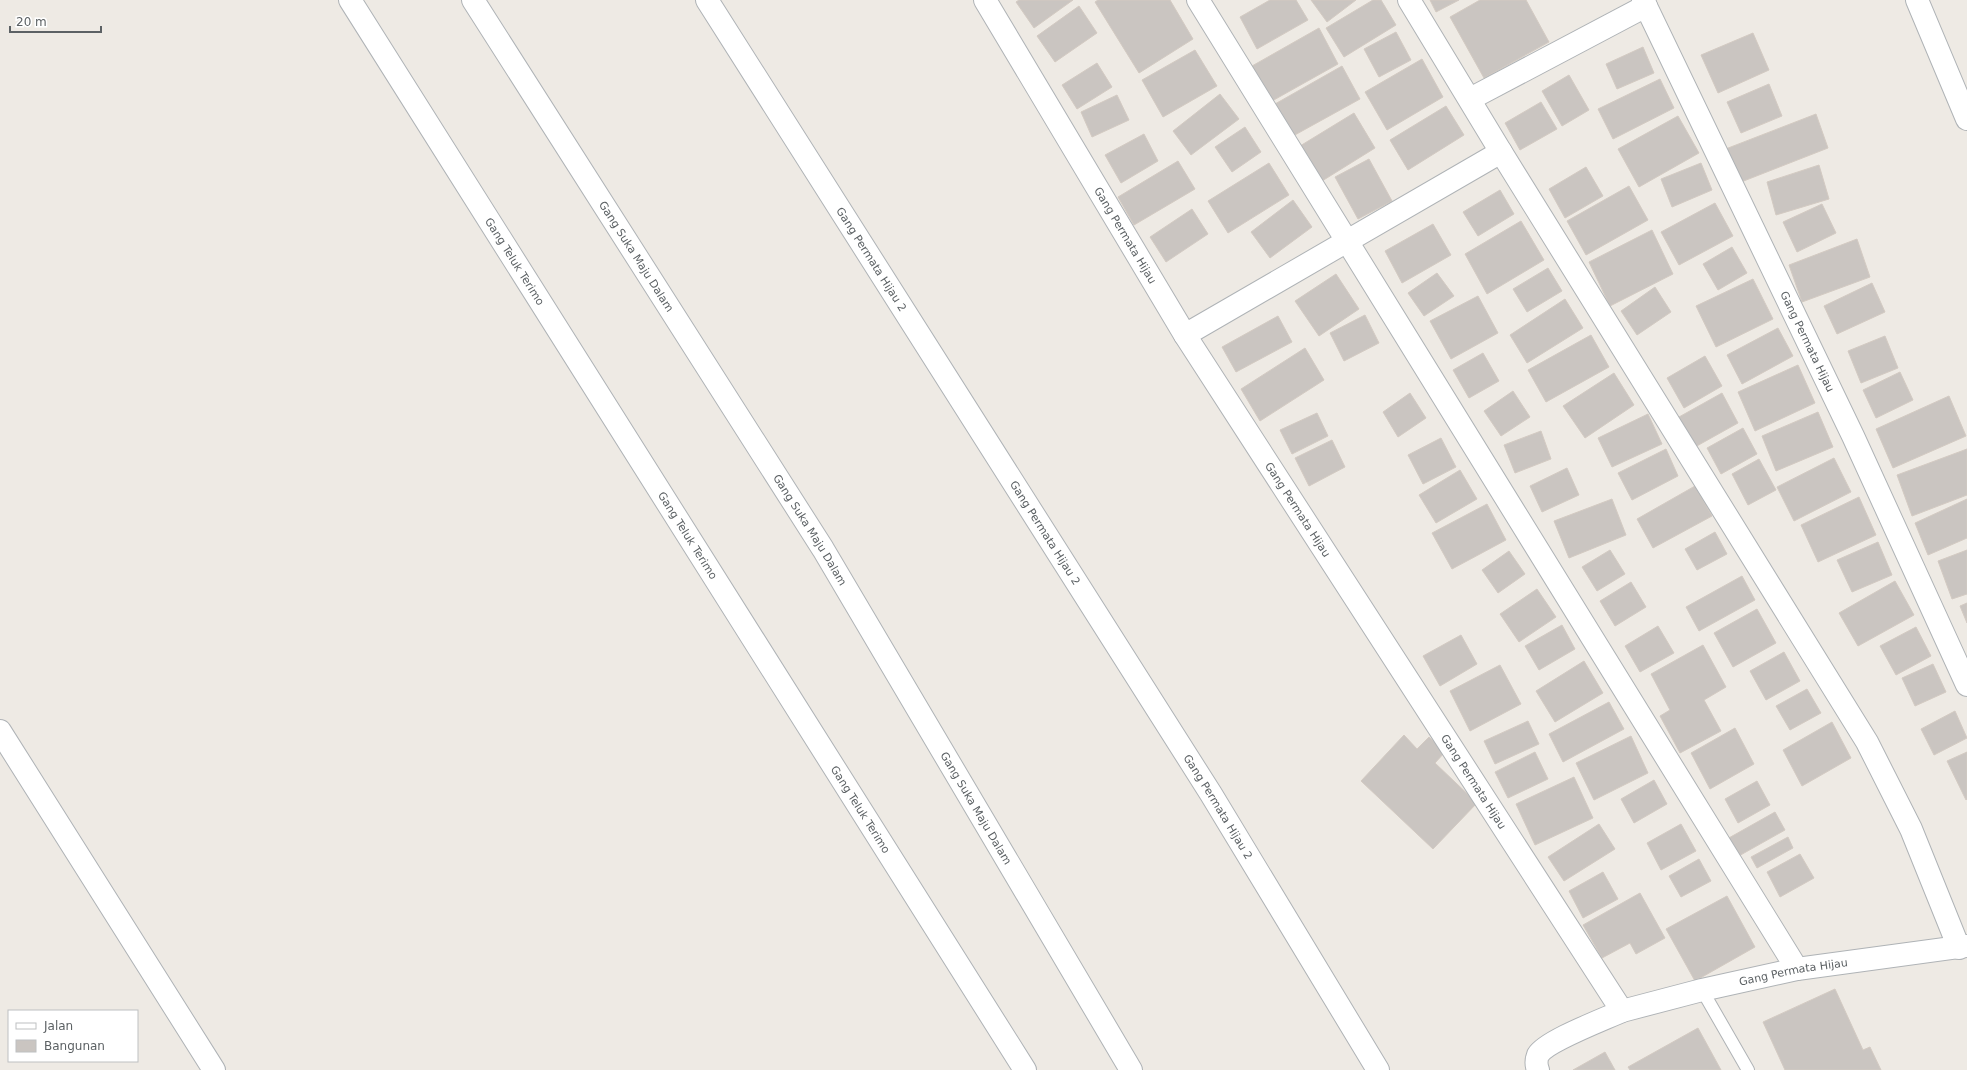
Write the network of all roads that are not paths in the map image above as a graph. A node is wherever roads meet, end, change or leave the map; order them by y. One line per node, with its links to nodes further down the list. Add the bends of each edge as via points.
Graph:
1 (350, 0): 21 (street, Gang Teluk Terimo)
2 (473, 0): 22 (street, Gang Suka Maju Dalam, via 823,549)
3 (707, 0): 23 (street, Gang Permata Hijau 2, via 1211,794)
4 (985, 0): 13 (street, Gang Permata Hijau)
5 (1198, 0): 12 (street)
6 (1409, 0): 9 (street)
7 (1917, 0): 10 (street)
8 (1645, 3): 9 (street); 14 (street, Gang Permata Hijau, via 1853,436)
9 (1470, 99): 11 (street)
10 (1967, 119)
11 (1501, 152): 12 (street); 16 (street, via 1867,742 1911,829)
12 (1346, 242): 13 (street); 17 (street)
13 (1185, 335): 19 (street, Gang Permata Hijau)
14 (1967, 685)
15 (0, 731): 20 (street)
16 (1963, 947): 17 (street, Gang Permata Hijau)
17 (1797, 969): 18 (street, Gang Permata Hijau)
18 (1702, 990): 19 (street, Gang Permata Hijau); 25 (lane)
19 (1622, 1011): 24 (street, Gang Permata Hijau, via 1543,1049 1536,1064)
20 (214, 1070)
21 (1025, 1070)
22 (1131, 1070)
23 (1378, 1070)
24 (1538, 1070)
25 (1748, 1070)

